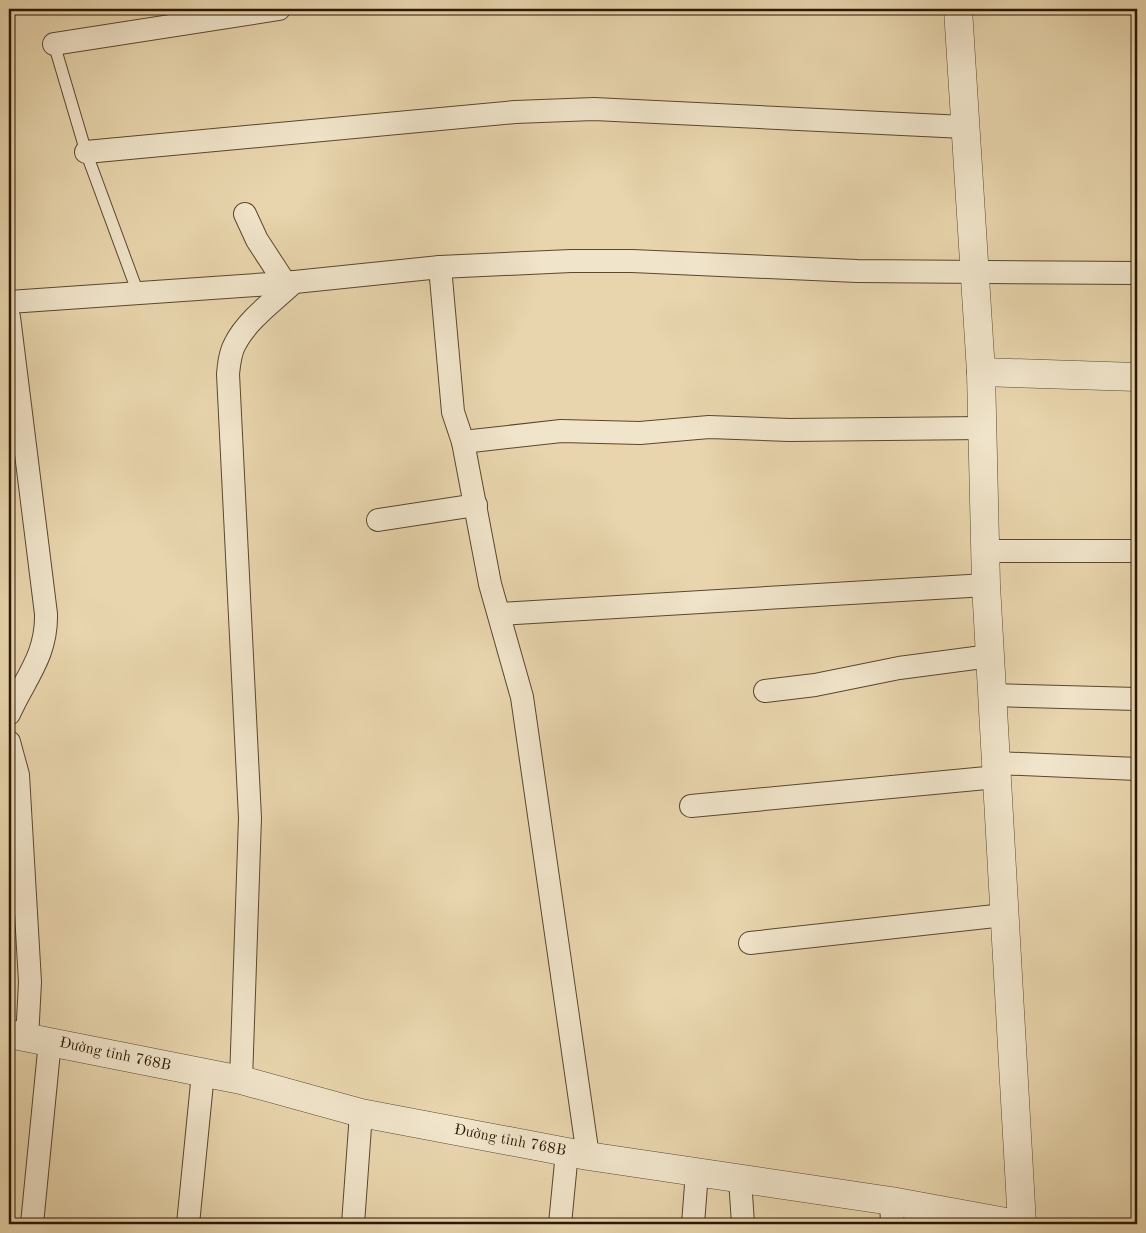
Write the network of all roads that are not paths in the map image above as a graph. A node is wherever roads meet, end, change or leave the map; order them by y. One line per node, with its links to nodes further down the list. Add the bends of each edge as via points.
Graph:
1 (279, 9): 3 (street)
2 (958, 9): 4 (street)
3 (54, 44): 5 (lane)
4 (964, 127): 5 (street, via 594,109 515,112); 8 (street)
5 (86, 152): 11 (lane)
6 (245, 214): 10 (street, via 257,240)
7 (440, 267): 8 (street, via 632,261 813,270); 10 (street); 17 (street, via 453,412)
8 (975, 271): 9 (street); 14 (street)
9 (1137, 273)
10 (290, 283): 11 (street); 37 (street, via 235,343 228,374 250,818)
11 (138, 293): 12 (street)
12 (9, 302)
13 (9, 317): 28 (street, via 46,633 36,664)
14 (981, 372): 15 (street); 16 (street)
15 (1137, 377)
16 (983, 428): 17 (street, via 789,430 709,427 640,433 562,431); 20 (street)
17 (463, 442): 18 (street)
18 (476, 505): 19 (street); 23 (street, via 490,584)
19 (378, 520)
20 (986, 551): 21 (street); 22 (street)
21 (1137, 551)
22 (986, 585): 23 (street); 24 (street)
23 (499, 614): 39 (street, via 522,697)
24 (990, 656): 25 (street); 26 (street)
25 (765, 691)
26 (992, 694): 27 (street); 31 (street)
27 (1137, 699)
28 (9, 714)
29 (9, 742): 35 (street, via 18,775 30,982)
30 (1137, 769): 31 (street)
31 (996, 770): 32 (street); 33 (street)
32 (692, 806)
33 (1004, 915): 34 (street); 50 (street)
34 (750, 943)
35 (29, 1038): 36 (street, Đường tỉnh 768B); 43 (street)
36 (203, 1073): 37 (street, Đường tỉnh 768B); 44 (street)
37 (241, 1080): 38 (street, Đường tỉnh 768B)
38 (361, 1113): 39 (street, Đường tỉnh 768B); 45 (street)
39 (577, 1154): 40 (street, Đường tỉnh 768B); 46 (street)
40 (697, 1172): 41 (street, Đường tỉnh 768B); 47 (street)
41 (740, 1179): 42 (street, Đường tỉnh 768B); 48 (street)
42 (892, 1212): 49 (street, Đường tỉnh 768B)
43 (32, 1224)
44 (188, 1224)
45 (353, 1224)
46 (560, 1224)
47 (693, 1224)
48 (744, 1224)
49 (1017, 1224)
50 (1022, 1224)

